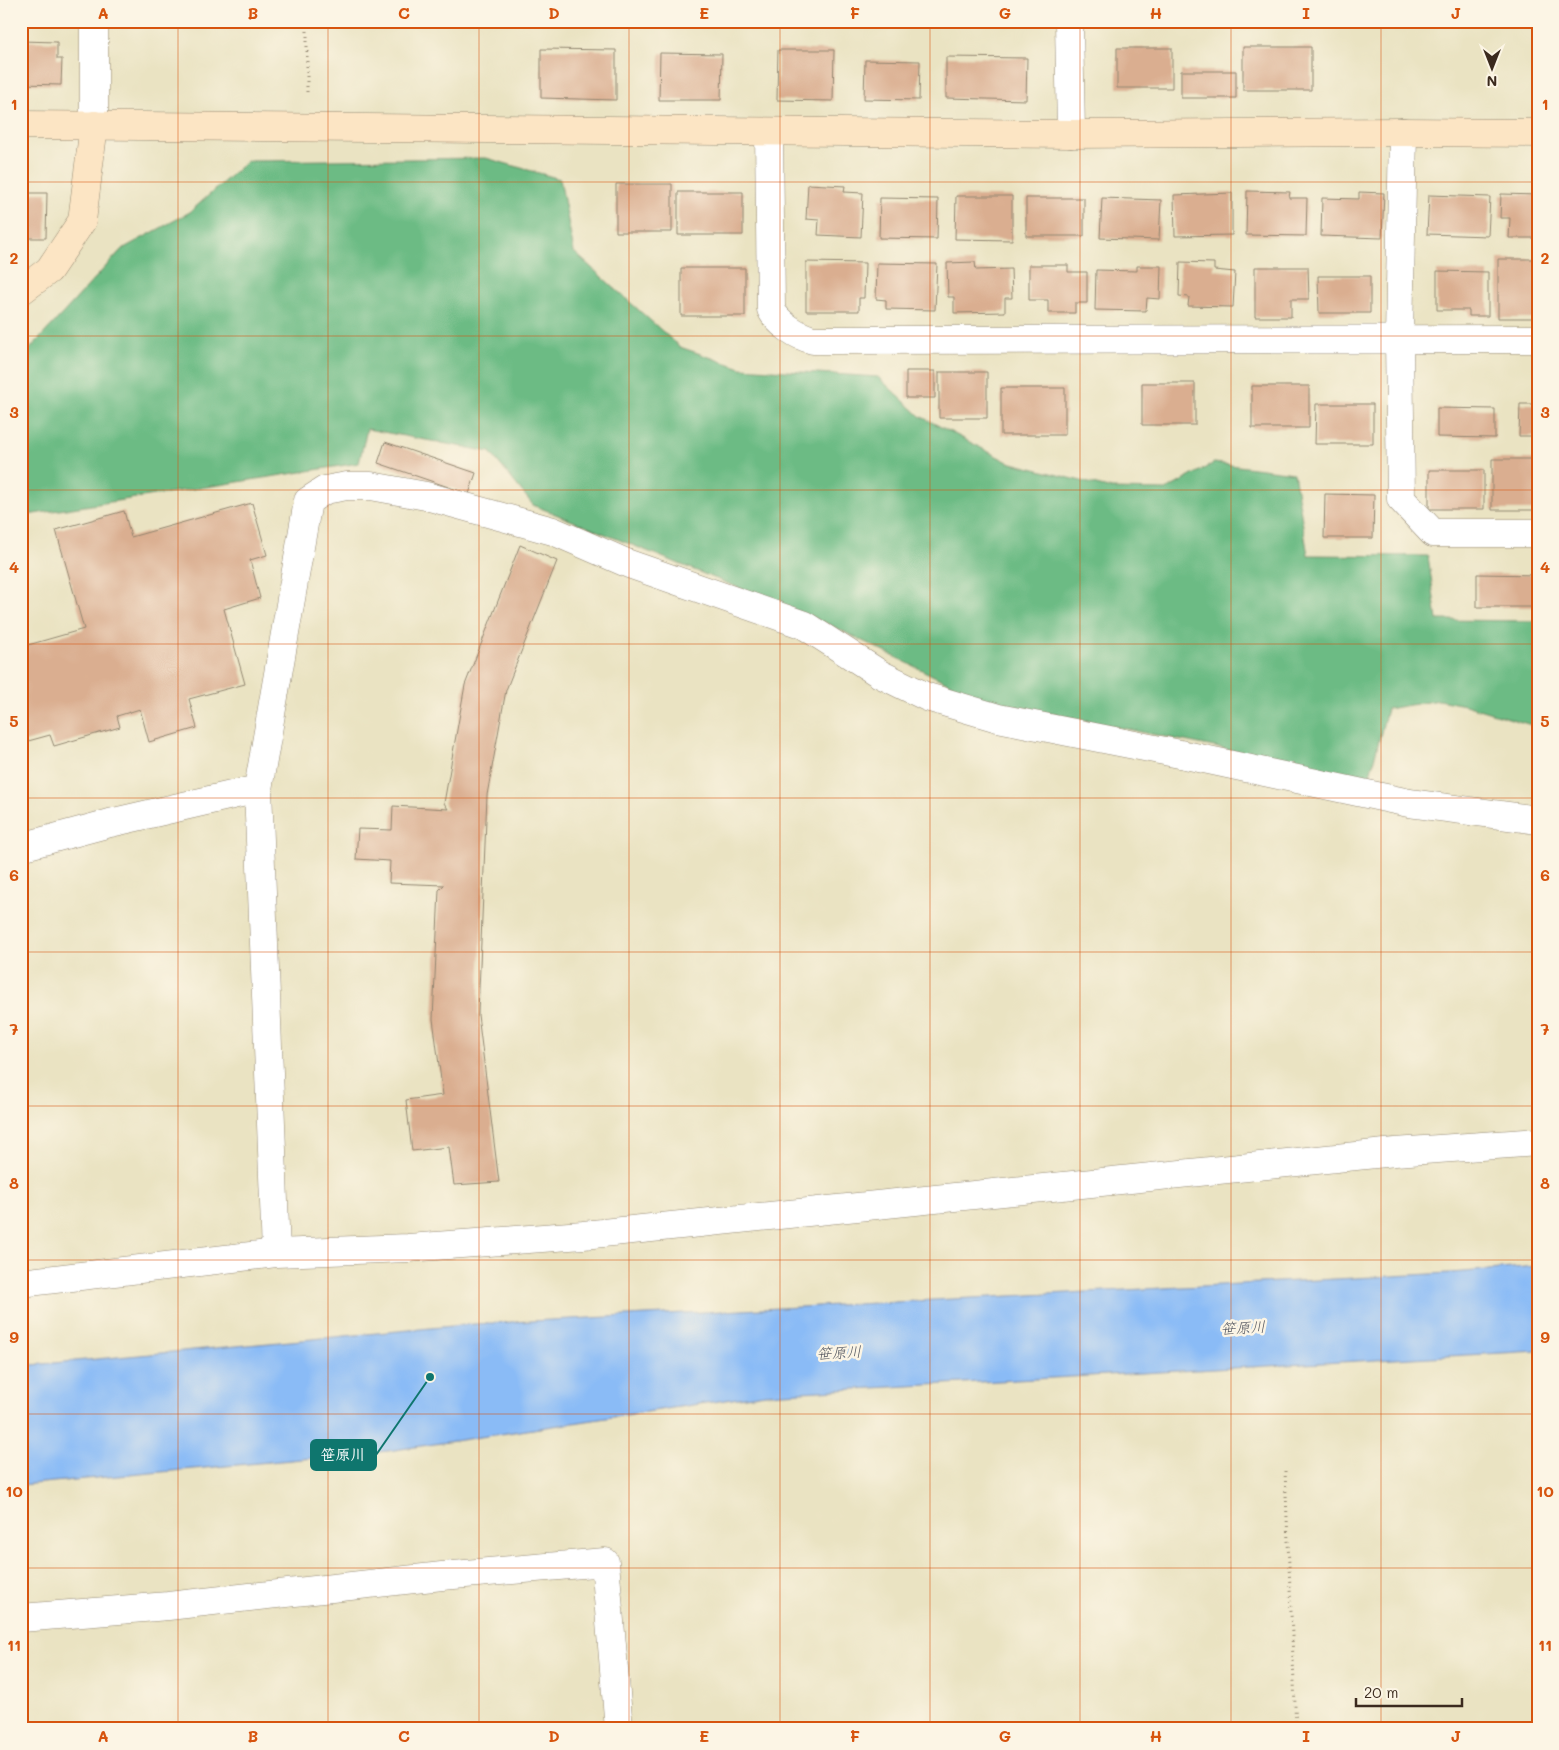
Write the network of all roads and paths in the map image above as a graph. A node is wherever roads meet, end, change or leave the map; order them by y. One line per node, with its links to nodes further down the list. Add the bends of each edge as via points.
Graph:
1 (94, 21): 5 (street)
2 (307, 21): 6 (path)
3 (1069, 21): 10 (street)
4 (21, 125): 5 (street)
5 (94, 125): 6 (street); 11 (street, via 82,221 49,270)
6 (308, 128): 7 (street)
7 (769, 132): 10 (street); 12 (street, via 772,309 774,315 801,337 813,340)
8 (1402, 132): 9 (street); 10 (street); 12 (street)
9 (1538, 133)
10 (1071, 134)
11 (21, 292)
12 (1399, 338): 13 (street); 14 (street, via 1401,499 1432,533)
13 (1538, 339)
14 (1538, 533)
15 (258, 789): 16 (street, via 308,501 324,490 371,486 426,496 553,531 629,564 804,625 880,674 927,697 998,718 1409,803); 17 (street); 19 (street)
16 (1538, 820)
17 (21, 847)
18 (1538, 1142): 19 (street, via 1395,1152 583,1235 408,1248)
19 (276, 1253): 20 (street)
20 (21, 1283)
21 (1285, 1471): 24 (path)
22 (21, 1618): 23 (street, via 605,1562)
23 (619, 1729)
24 (1296, 1729)

